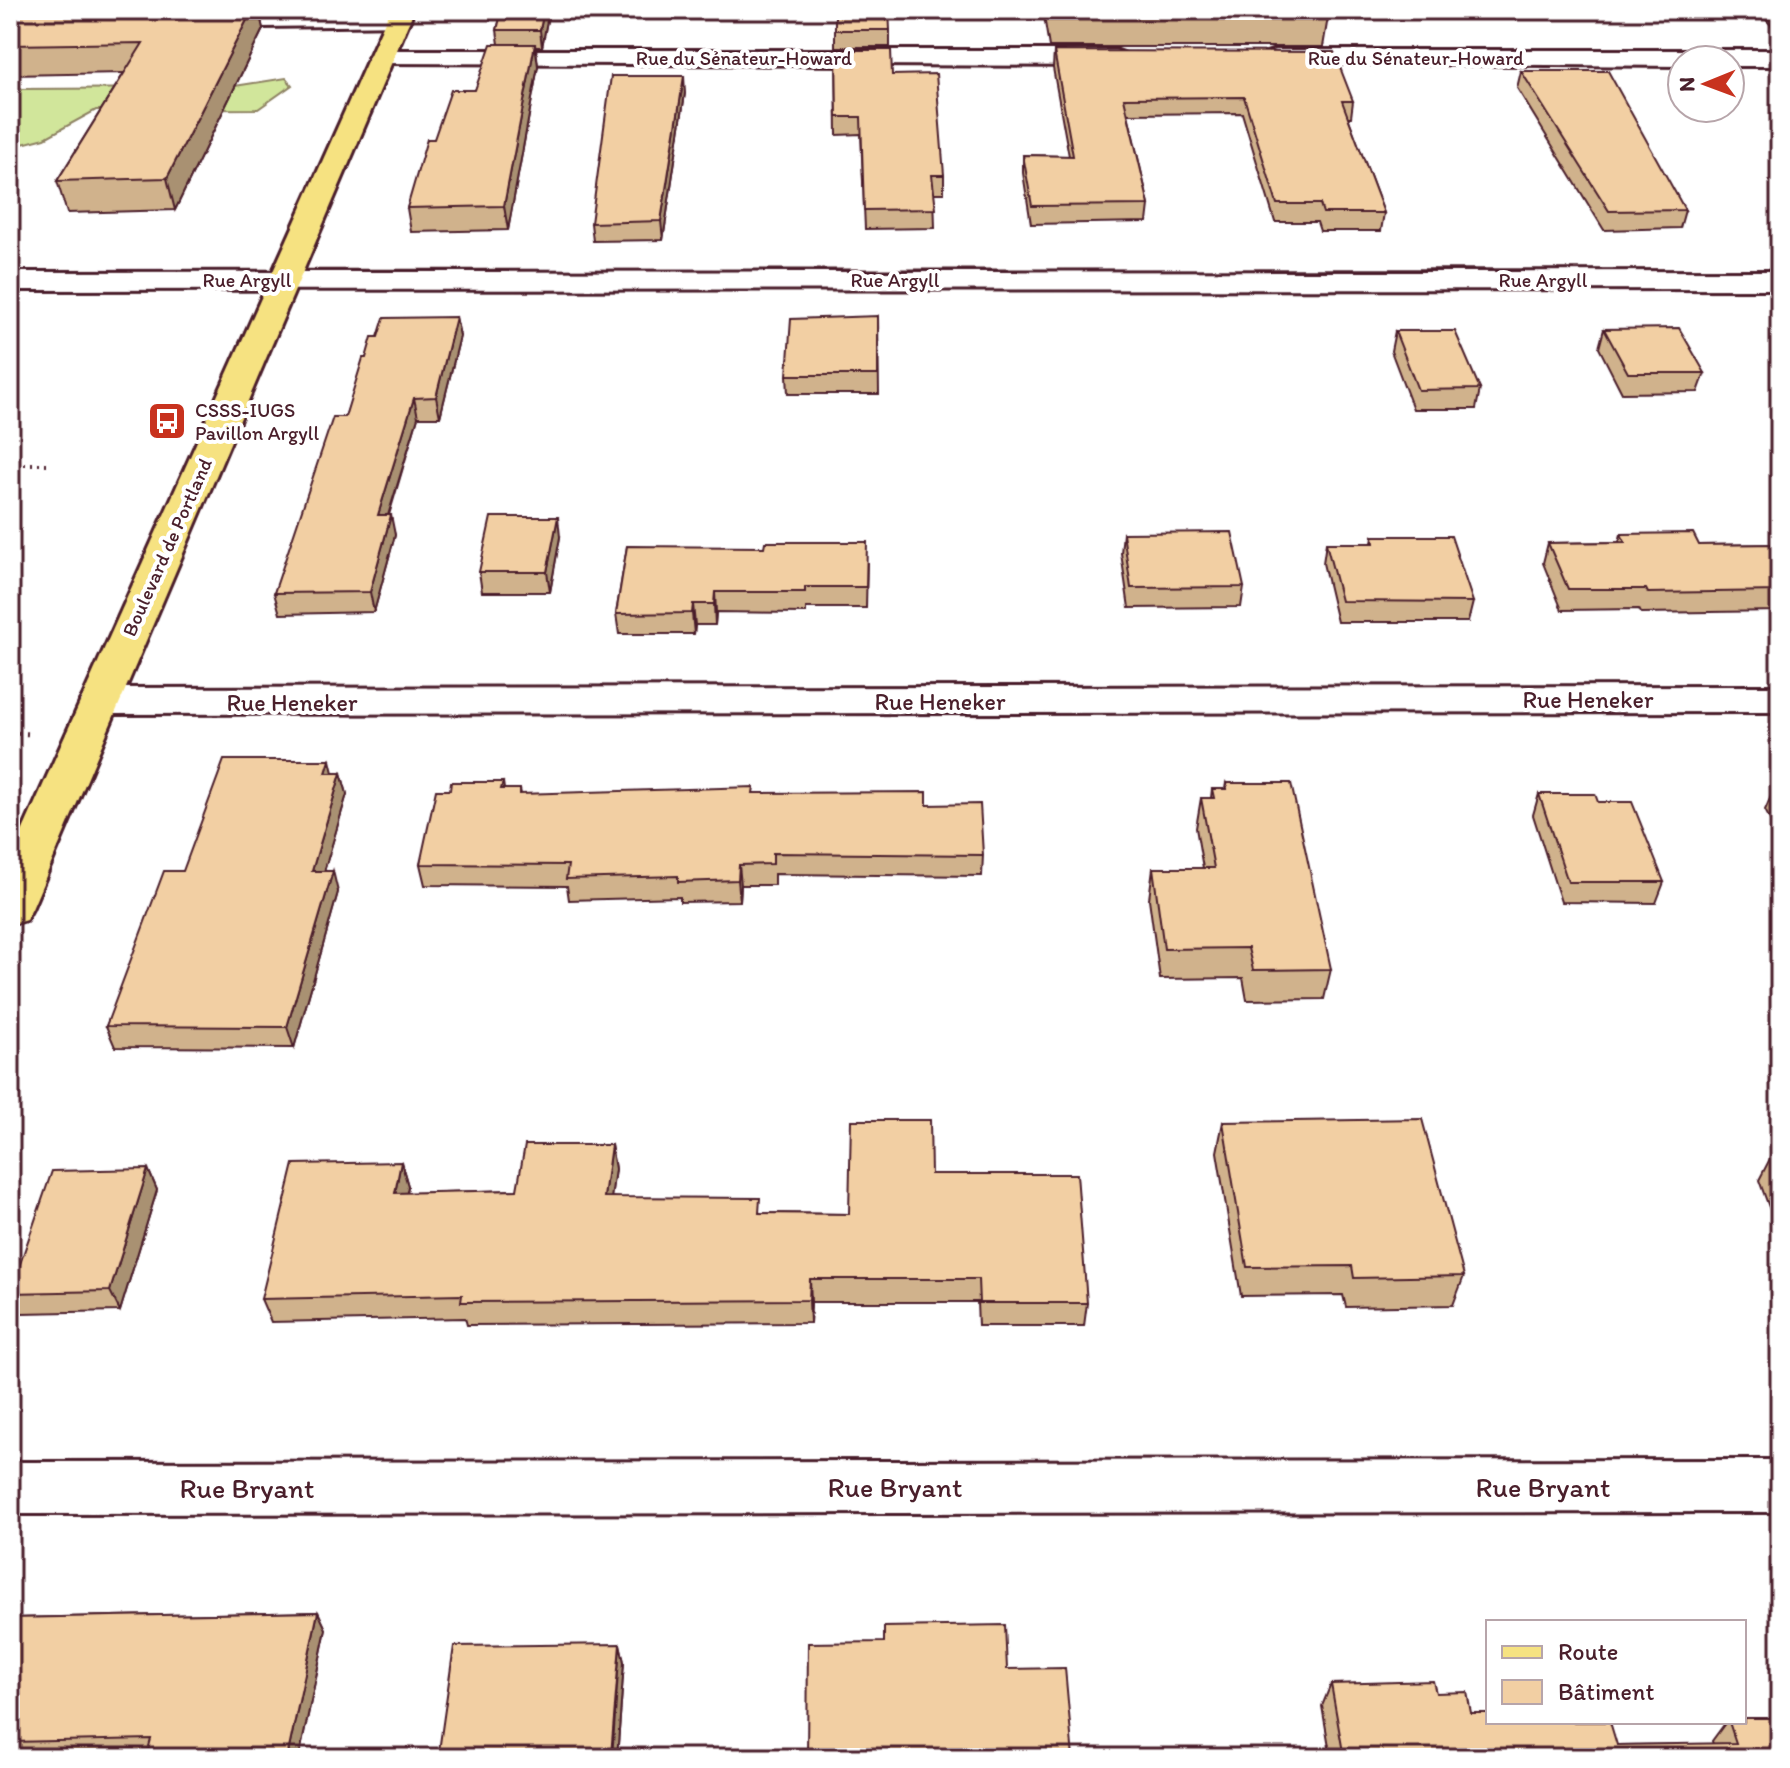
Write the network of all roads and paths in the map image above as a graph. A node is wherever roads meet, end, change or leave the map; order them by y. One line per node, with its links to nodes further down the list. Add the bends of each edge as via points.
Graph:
1 (400, 15): 2 (street); 3 (main road, Boulevard de Portland)
2 (170, 21)
3 (381, 58): 4 (street, Rue du Sénateur-Howard); 7 (main road, Boulevard de Portland)
4 (1148, 58)
5 (1242, 58): 6 (street, Rue du Sénateur-Howard)
6 (1780, 58)
7 (285, 280): 8 (street, Rue Argyll); 9 (street, Rue Argyll); 13 (main road, Boulevard de Portland)
8 (1780, 280)
9 (10, 281)
10 (10, 464): 11 (path)
11 (48, 464)
12 (1780, 699): 13 (street, Rue Heneker)
13 (100, 701): 14 (main road, Boulevard de Portland)
14 (10, 909)
15 (1780, 1486): 16 (street, Rue Bryant)
16 (10, 1488)

